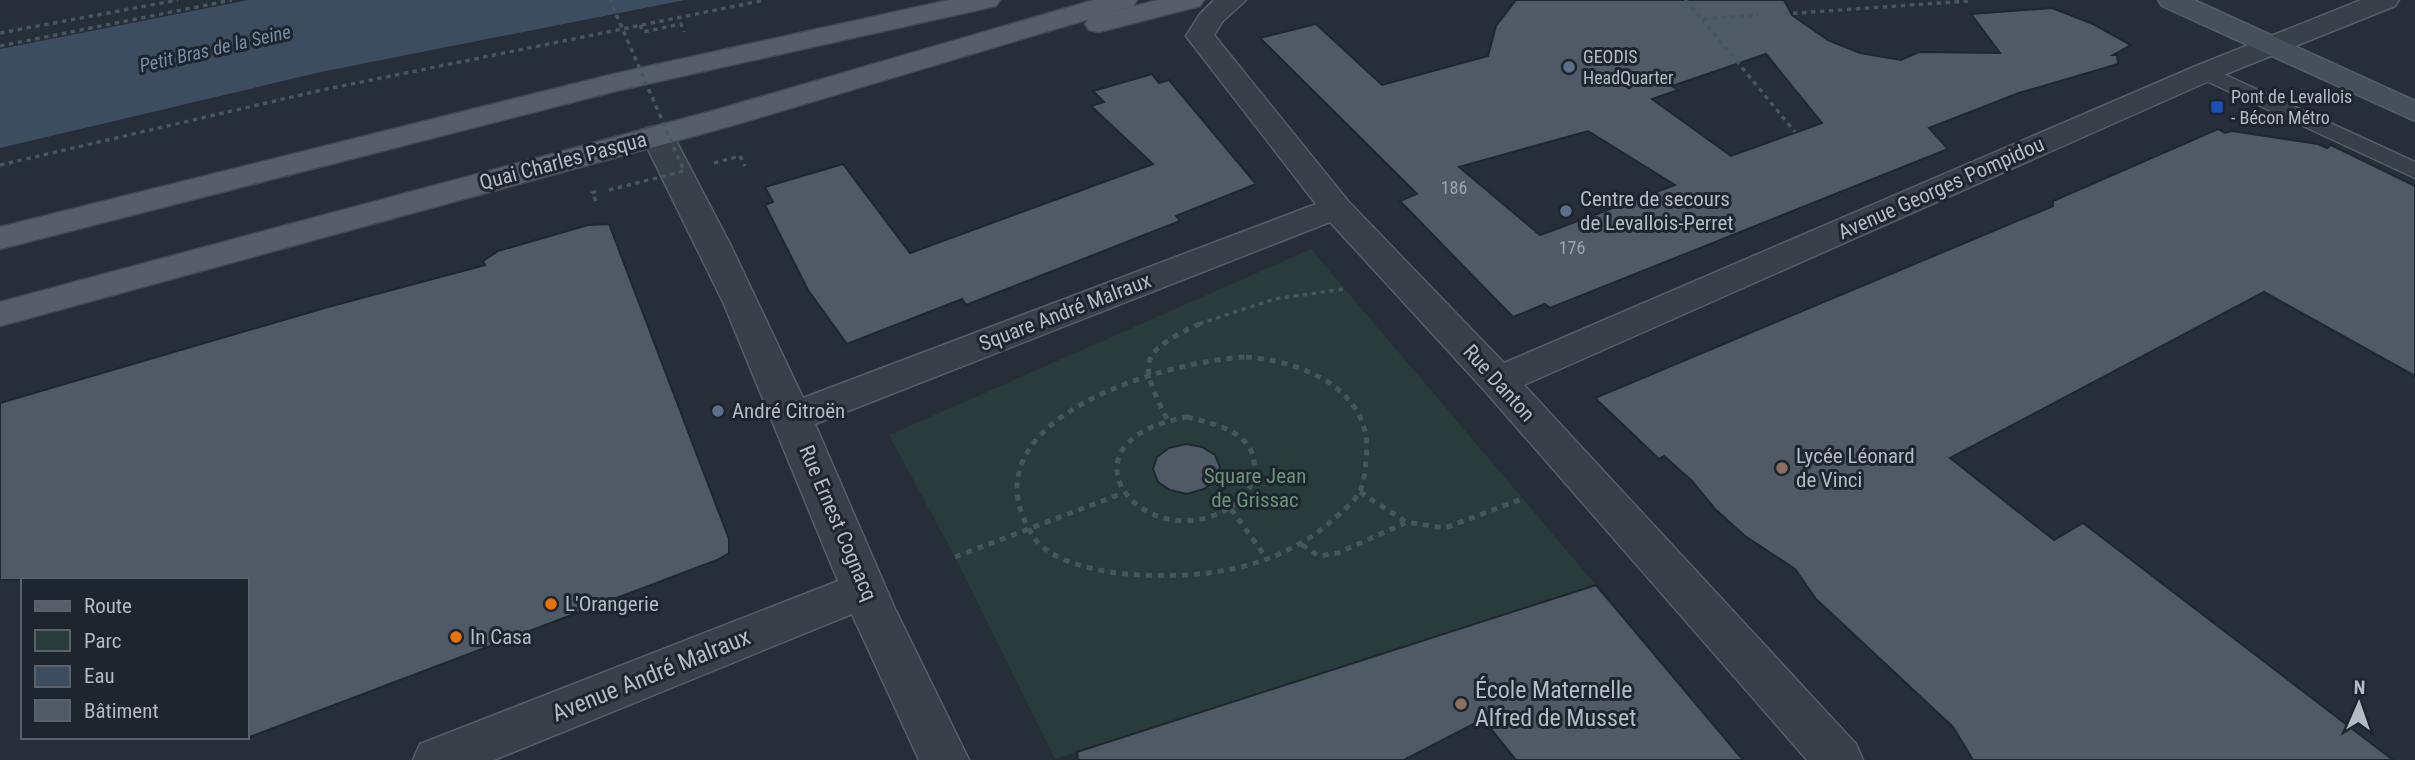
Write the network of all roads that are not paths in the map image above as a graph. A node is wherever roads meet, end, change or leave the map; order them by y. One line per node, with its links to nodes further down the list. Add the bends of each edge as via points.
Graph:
1 (986, 0): 7 (main road)
2 (1123, 0): 8 (main road, Quai Charles Pasqua)
3 (1189, 0): 8 (main road, via 1097,24)
4 (1232, 0): 14 (street, Rue Danton, via 1216,10 1200,36)
5 (2172, 0): 9 (main road)
6 (2392, 3): 9 (street, Avenue Georges Pompidou)
7 (947, 5): 15 (main road, via 618,82)
8 (1044, 25): 12 (main road, Quai Charles Pasqua)
9 (2269, 46): 10 (street, Avenue Georges Pompidou); 11 (main road)
10 (2206, 72): 13 (lane); 17 (street, Avenue Georges Pompidou)
11 (2415, 112)
12 (657, 135): 16 (main road, Quai Charles Pasqua); 18 (street, Rue Ernest Cognacq)
13 (2415, 171)
14 (1336, 208): 17 (street, Rue Danton); 18 (street, Square André Malraux)
15 (0, 238)
16 (0, 314)
17 (1498, 381): 22 (street, Rue Danton)
18 (794, 417): 19 (street, Rue Ernest Cognacq)
19 (864, 590): 20 (street, Avenue André Malraux); 21 (street, Rue Ernest Cognacq)
20 (438, 760)
21 (944, 760)
22 (1838, 760)

